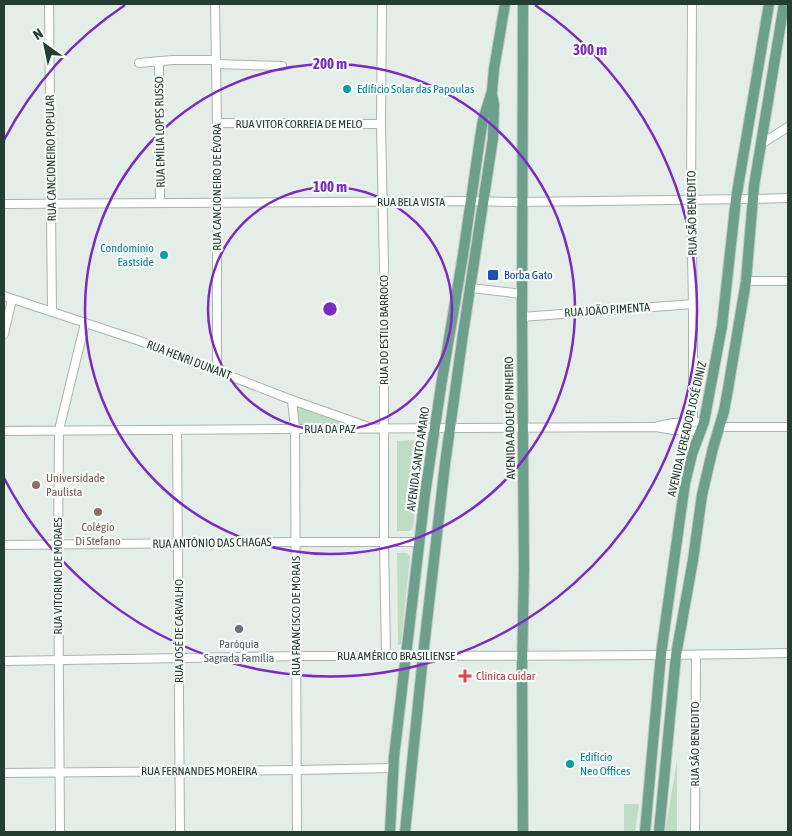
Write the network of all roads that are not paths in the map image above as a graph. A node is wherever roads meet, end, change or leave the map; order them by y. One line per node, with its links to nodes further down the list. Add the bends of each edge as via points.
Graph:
1 (49, 4): 29 (street, RUA CANCIONEIRO POPULAR)
2 (215, 4): 10 (street, RUA CANCIONEIRO DE ÉVORA)
3 (382, 4): 15 (street, RUA DO ESTILO BARROCO)
4 (505, 4): 13 (main road, AVENIDA SANTO AMARO)
5 (523, 4): 25 (main road, AVENIDA ADOLFO PINHEIRO)
6 (692, 4): 21 (street, RUA SÃO BENEDITO)
7 (769, 4): 19 (main road, AVENIDA VEREADOR JOSÉ DINIZ)
8 (784, 4): 17 (main road)
9 (159, 61): 10 (street); 11 (street); 26 (street, RUA EMÍLIA LOPES RUSSO)
10 (216, 62): 12 (street); 14 (street, RUA CANCIONEIRO DE ÉVORA)
11 (139, 63)
12 (282, 66)
13 (492, 92): 22 (main road, AVENIDA SANTO AMARO, via 483,120); 24 (main road, AVENIDA SANTO AMARO, via 493,138)
14 (217, 123): 15 (street, RUA VITOR CORREIA DE MELO); 27 (street, RUA CANCIONEIRO DE ÉVORA)
15 (381, 124): 23 (street, RUA DO ESTILO BARROCO)
16 (788, 127): 17 (street)
17 (761, 144): 20 (main road)
18 (788, 198): 20 (street, RUA BELA VISTA)
19 (736, 199): 20 (street, RUA BELA VISTA); 21 (street, RUA BELA VISTA); 43 (main road, AVENIDA VEREADOR JOSÉ DINIZ, via 722,326)
20 (752, 199): 30 (main road)
21 (691, 200): 25 (street, RUA BELA VISTA); 35 (street, RUA SÃO BENEDITO)
22 (471, 201): 23 (street, RUA BELA VISTA); 24 (street, RUA BELA VISTA); 47 (main road, AVENIDA SANTO AMARO)
23 (383, 202): 27 (street, RUA BELA VISTA); 52 (street, RUA DO ESTILO BARROCO)
24 (483, 202): 25 (street, RUA BELA VISTA); 32 (main road, AVENIDA SANTO AMARO)
25 (523, 202): 33 (main road, AVENIDA ADOLFO PINHEIRO)
26 (160, 203): 27 (street, RUA BELA VISTA); 29 (street, RUA BELA VISTA)
27 (217, 203): 40 (street, RUA CANCIONEIRO DE ÉVORA)
28 (4, 204): 29 (street, RUA BELA VISTA)
29 (51, 204): 36 (street, RUA CANCIONEIRO POPULAR)
30 (746, 281): 31 (street); 45 (main road)
31 (788, 281)
32 (471, 288): 33 (street); 48 (main road, AVENIDA SANTO AMARO)
33 (522, 294): 37 (main road, AVENIDA ADOLFO PINHEIRO)
34 (8, 297): 36 (street, RUA HENRI DUNANT); 39 (street)
35 (693, 304): 37 (street, RUA JOÃO PIMENTA); 42 (street, RUA SÃO BENEDITO)
36 (52, 312): 38 (street, RUA HENRI DUNANT)
37 (522, 317): 49 (main road, AVENIDA ADOLFO PINHEIRO)
38 (85, 323): 40 (street, RUA HENRI DUNANT); 53 (street, RUA VITORINO DE MORAES)
39 (4, 334)
40 (217, 371): 41 (street, RUA HENRI DUNANT)
41 (292, 400): 50 (street, RUA FRANCISCO DE MORAIS); 51 (street, RUA HENRI DUNANT)
42 (693, 422): 43 (street, RUA DA PAZ); 44 (street, RUA DA PAZ)
43 (702, 426): 44 (street, RUA DA PAZ, via 672,430); 64 (main road, AVENIDA VEREADOR JOSÉ DINIZ, via 686,483)
44 (656, 427): 49 (street, RUA DA PAZ)
45 (719, 427): 46 (street); 65 (main road, via 702,495)
46 (788, 427)
47 (434, 428): 48 (street, RUA DA PAZ); 52 (street, RUA DA PAZ); 58 (main road, AVENIDA SANTO AMARO)
48 (450, 428): 49 (street, RUA DA PAZ); 59 (main road, AVENIDA SANTO AMARO)
49 (523, 428): 71 (main road, AVENIDA ADOLFO PINHEIRO)
50 (295, 429): 51 (street, RUA DA PAZ); 54 (street, RUA DA PAZ); 56 (street, RUA FRANCISCO DE MORAIS)
51 (373, 429): 52 (street, RUA DA PAZ)
52 (385, 429): 57 (street, RUA DO ESTILO BARROCO)
53 (59, 430): 54 (street, RUA DA PAZ); 55 (street, RUA DA PAZ); 60 (street, RUA VITORINO DE MORAES)
54 (177, 430): 61 (street, RUA JOSÉ DE CARVALHO)
55 (4, 431)
56 (295, 542): 57 (street, RUA ANTÔNIO DAS CHAGAS); 61 (street, RUA ANTÔNIO DAS CHAGAS); 67 (street, RUA FRANCISCO DE MORAIS)
57 (384, 542): 58 (street, RUA ANTÔNIO DAS CHAGAS); 68 (street, RUA DO ESTILO BARROCO)
58 (420, 542): 59 (main road); 69 (main road, AVENIDA SANTO AMARO)
59 (436, 543): 70 (main road, AVENIDA SANTO AMARO)
60 (58, 544): 61 (street, RUA ANTÔNIO DAS CHAGAS); 62 (street, RUA ANTÔNIO DAS CHAGAS); 73 (street, RUA VITORINO DE MORAES)
61 (179, 544): 72 (street, RUA JOSÉ DE CARVALHO)
62 (4, 545)
63 (788, 653): 66 (street, RUA AMÉRICO BRASILIENSE)
64 (661, 654): 65 (street, RUA AMÉRICO BRASILIENSE); 71 (street, RUA AMÉRICO BRASILIENSE); 86 (main road, AVENIDA VEREADOR JOSÉ DINIZ)
65 (676, 655): 66 (street, RUA AMÉRICO BRASILIENSE); 87 (main road)
66 (696, 655): 88 (street, RUA SÃO BENEDITO)
67 (296, 656): 68 (street, RUA AMÉRICO BRASILIENSE); 72 (street, RUA AMÉRICO BRASILIENSE); 76 (street, RUA FRANCISCO DE MORAIS)
68 (386, 656): 69 (street, RUA AMÉRICO BRASILIENSE)
69 (406, 656): 70 (street, RUA AMÉRICO BRASILIENSE); 75 (main road, AVENIDA SANTO AMARO)
70 (423, 656): 71 (street, RUA AMÉRICO BRASILIENSE); 84 (main road, AVENIDA SANTO AMARO)
71 (522, 656): 85 (main road, AVENIDA ADOLFO PINHEIRO)
72 (179, 658): 73 (street, RUA AMÉRICO BRASILIENSE); 77 (street, RUA JOSÉ DE CARVALHO)
73 (58, 660): 74 (street, RUA AMÉRICO BRASILIENSE); 78 (street, RUA VITORINO DE MORAES)
74 (4, 661)
75 (393, 768): 76 (street, RUA FERNANDES MOREIRA); 83 (main road, AVENIDA SANTO AMARO)
76 (297, 770): 77 (street, RUA FERNANDES MOREIRA); 82 (street, RUA FRANCISCO DE MORAIS)
77 (180, 771): 78 (street, RUA FERNANDES MOREIRA); 81 (street, RUA JOSÉ DE CARVALHO)
78 (59, 772): 79 (street, RUA FERNANDES MOREIRA); 80 (street, RUA VITORINO DE MORAES)
79 (4, 773)
80 (60, 832)
81 (180, 832)
82 (298, 832)
83 (390, 832)
84 (406, 832)
85 (523, 832)
86 (645, 832)
87 (659, 832)
88 (695, 832)

